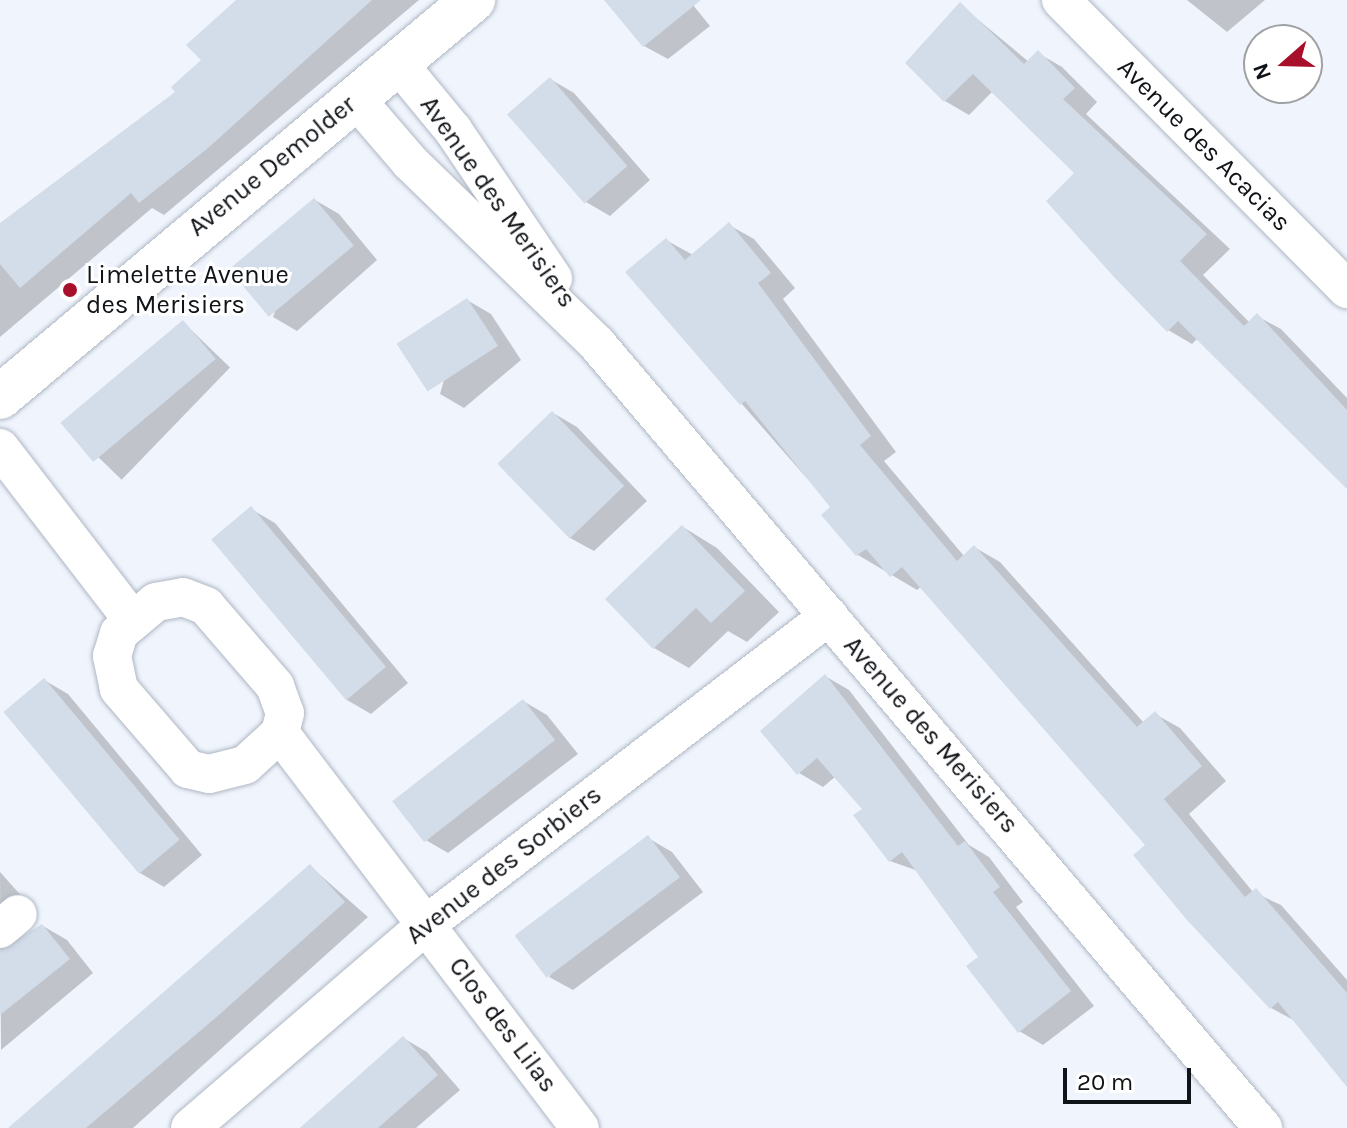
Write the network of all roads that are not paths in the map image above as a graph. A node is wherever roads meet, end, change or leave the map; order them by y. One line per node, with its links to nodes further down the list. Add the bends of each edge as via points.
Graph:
1 (473, 0): 3 (street, Avenue Demolder)
2 (1061, 0): 5 (street, Avenue des Acacias)
3 (397, 62): 4 (street, Avenue Demolder); 6 (street, Avenue des Merisiers, via 453,130)
4 (355, 98): 6 (street, Avenue des Merisiers, via 410,162); 7 (street, Avenue Demolder)
5 (1347, 289)
6 (597, 344): 9 (street, Avenue des Merisiers)
7 (0, 397)
8 (0, 448): 10 (street)
9 (829, 616): 12 (street, Avenue des Sorbiers); 15 (street, Avenue des Merisiers)
10 (133, 621): 11 (street, via 156,602 183,597 206,606 275,686 285,713); 11 (street, via 112,656 119,689 188,769 209,774 245,765)
11 (280, 733): 12 (street, Clos des Lilas)
12 (428, 923): 13 (street, Avenue des Sorbiers); 14 (street, Clos des Lilas)
13 (190, 1128)
14 (580, 1128)
15 (1263, 1128)

